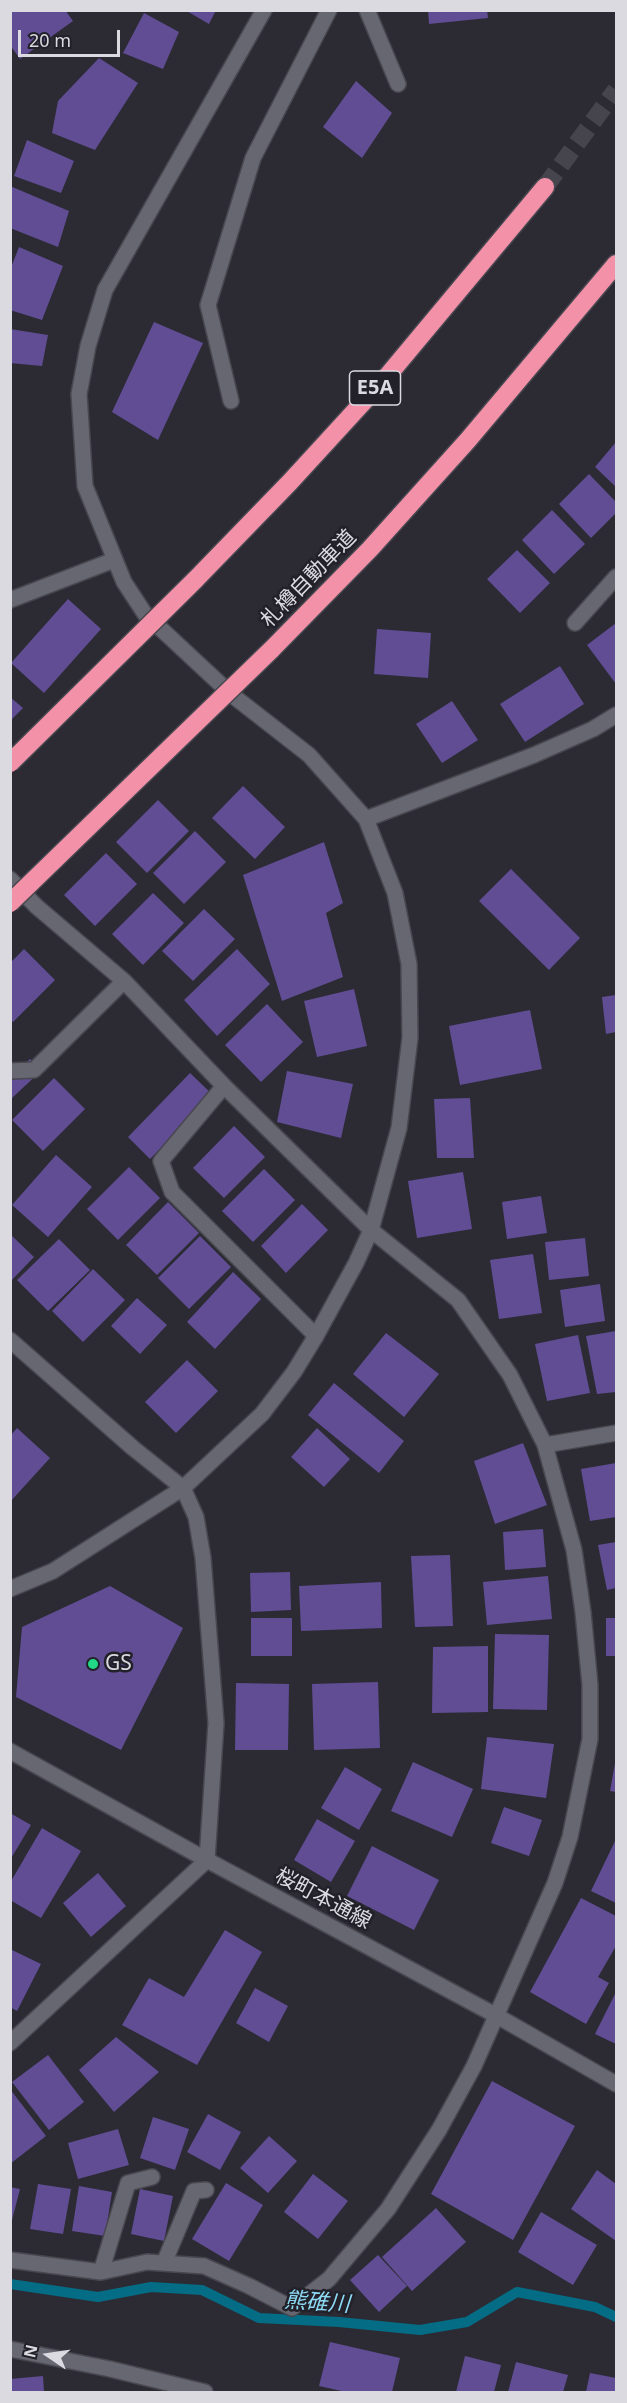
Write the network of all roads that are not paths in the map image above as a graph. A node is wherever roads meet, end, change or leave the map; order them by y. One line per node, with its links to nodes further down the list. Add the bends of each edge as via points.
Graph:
1 (264, 10): 8 (street, via 105,290 88,346 79,394 85,486)
2 (329, 10): 7 (street, via 253,158 208,305)
3 (367, 10): 4 (street)
4 (398, 84)
5 (545, 187): 13 (highway, E5A, bridge, via 389,374 290,482)
6 (616, 264): 16 (highway, 札樽自動車道, bridge, via 370,549)
7 (231, 401)
8 (114, 560): 10 (street); 14 (street, via 145,614 232,695 309,755)
9 (616, 577): 11 (street)
10 (10, 600)
11 (575, 622)
12 (616, 715): 14 (street, via 534,755)
13 (10, 763)
14 (366, 819): 20 (street, via 395,892 409,964 410,1038 399,1128)
15 (10, 879): 17 (street)
16 (10, 903)
17 (124, 981): 18 (street, via 34,1070); 19 (street)
18 (10, 1071)
19 (224, 1086): 20 (street); 21 (street, via 161,1161 172,1192)
20 (371, 1230): 21 (street); 24 (street, via 458,1300 510,1375)
21 (316, 1336): 25 (street, via 262,1414)
22 (10, 1340): 25 (street)
23 (616, 1433): 24 (street)
24 (545, 1445): 29 (street, via 574,1550 584,1612 590,1739 570,1836 555,1883)
25 (183, 1488): 26 (street, via 53,1571); 28 (street, via 196,1517 203,1558 216,1723)
26 (10, 1589)
27 (10, 1751): 28 (street, 桜町本通線)
28 (207, 1860): 29 (street, 桜町本通線); 30 (street)
29 (497, 2016): 31 (street, 桜町本通線); 35 (street, via 439,2130 388,2209 329,2279 292,2308 204,2266)
30 (10, 2043)
31 (616, 2084)
32 (152, 2177): 36 (street, via 128,2183)
33 (206, 2190): 35 (street, via 194,2191)
34 (10, 2260): 36 (street)
35 (164, 2263): 36 (street, via 147,2262)
36 (101, 2272)
37 (10, 2349): 38 (street, via 110,2369)
38 (182, 2390): 39 (street)
39 (205, 2392)

